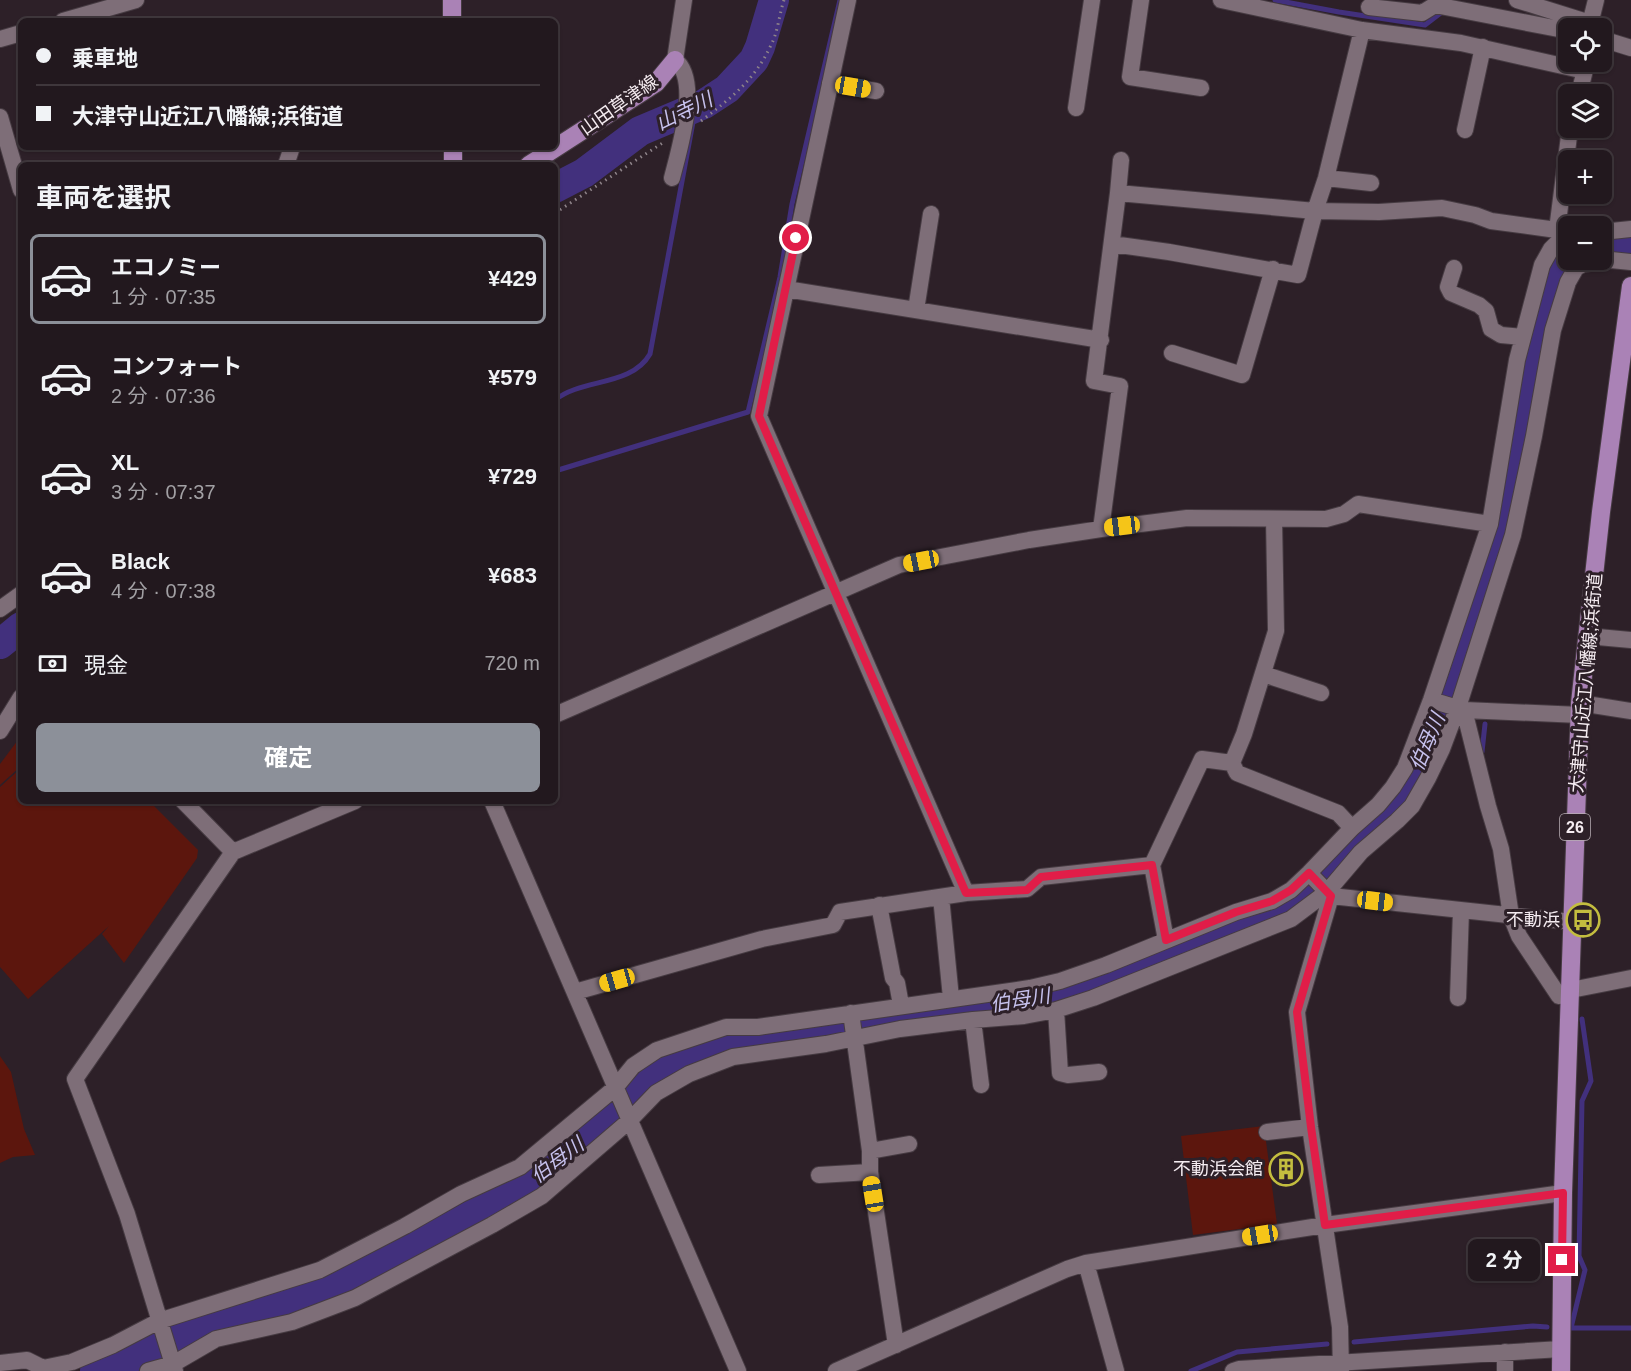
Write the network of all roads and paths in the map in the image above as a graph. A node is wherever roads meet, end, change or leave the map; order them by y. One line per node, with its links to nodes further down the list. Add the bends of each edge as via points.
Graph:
1 (136, 0): 12 (street)
2 (452, 0): 13 (main road)
3 (684, 0): 23 (street)
4 (848, 0): 25 (street)
5 (1092, 0): 28 (street)
6 (1141, 0): 26 (street, via 1130,77)
7 (1221, 0): 16 (street)
8 (1517, 0): 14 (street)
9 (1596, 0): 15 (street)
10 (1435, 2): 11 (street, via 1422,13); 17 (street)
11 (1369, 7)
12 (73, 18)
13 (452, 18)
14 (1568, 18)
15 (1592, 18)
16 (1362, 30): 21 (street); 37 (street)
17 (1558, 30)
18 (18, 34): 19 (street)
19 (0, 39)
20 (1612, 42): 22 (street)
21 (1483, 47): 24 (street); 30 (street)
22 (1631, 48)
23 (675, 60): 32 (main road, 山田草津線, via 656,83); 36 (street, via 687,79 685,123)
24 (1558, 61)
25 (830, 83): 27 (street); 53 (street)
26 (1201, 88)
27 (876, 91)
28 (1076, 108)
29 (0, 117): 38 (street)
30 (1465, 130)
31 (1569, 138): 43 (street)
32 (558, 146)
33 (552, 150): 35 (main road, 山田草津線)
34 (1121, 160): 40 (street)
35 (534, 162)
36 (672, 178)
37 (1326, 178): 39 (street); 41 (street)
38 (18, 180)
39 (1371, 183)
40 (1118, 192): 41 (street); 48 (street)
41 (1315, 211): 46 (street, via 1442,208); 51 (street, via 1298,275)
42 (931, 214): 54 (street)
43 (1563, 216)
44 (1631, 229): 45 (street)
45 (1612, 231)
46 (1558, 235)
47 (1558, 241): 55 (street, via 1542,265)
48 (1112, 244): 51 (street); 56 (street)
49 (1631, 262): 70 (street, via 1583,264 1568,282 1553,330 1513,536)
50 (1454, 268): 55 (street, via 1448,287 1451,293 1486,311 1491,329 1501,335)
51 (1273, 269): 57 (street, via 1242,375)
52 (1631, 286): 64 (main road, 大津守山近江八幡線;浜街道 / 26)
53 (786, 289): 54 (street); 61 (street, via 759,416)
54 (916, 310): 56 (street)
55 (1523, 337): 59 (street)
56 (1101, 340): 60 (street, via 1094,381 1120,386)
57 (1172, 353)
58 (1274, 519): 59 (street, via 1326,519 1344,514 1358,504); 60 (street, via 1187,518); 66 (street, via 1276,631)
59 (1490, 524): 68 (street)
60 (1101, 529): 61 (street, via 899,565)
61 (836, 592): 73 (street); 83 (street)
62 (18, 596): 63 (street)
63 (0, 609)
64 (1587, 636): 65 (street); 71 (main road, 大津守山近江八幡線;浜街道 / 26)
65 (1631, 640)
66 (1263, 674): 67 (street); 75 (street)
67 (1321, 693)
68 (1431, 700): 70 (street); 79 (street, via 1399,778 1378,805)
69 (18, 702): 74 (street)
70 (1461, 709): 71 (street); 84 (street, via 1412,806 1360,852); 88 (street, via 1501,849)
71 (1580, 709): 72 (street); 89 (main road, 大津守山近江八幡線;浜街道 / 26)
72 (1631, 711)
73 (558, 714)
74 (0, 731)
75 (1232, 763): 79 (street, via 1237,773 1338,813); 81 (street, via 1203,759)
76 (186, 804): 80 (street)
77 (348, 804): 80 (street)
78 (493, 804): 92 (street)
79 (1352, 828): 82 (street)
80 (233, 852): 114 (street, via 75,1079 127,1214)
81 (1152, 865): 83 (street, via 1041,877 1027,890); 90 (street)
82 (1309, 873): 84 (street); 90 (street, via 1272,901)
83 (966, 893): 85 (street)
84 (1329, 894): 87 (street); 97 (street, via 1292,918); 105 (street, via 1297,1012)
85 (941, 897): 86 (street); 94 (street)
86 (879, 905): 92 (street, via 840,912 833,925 762,939); 96 (street)
87 (1461, 911): 88 (street); 95 (street)
88 (1511, 916): 89 (street); 93 (street, via 1518,936)
89 (1572, 922): 93 (main road, 大津守山近江八幡線;浜街道 / 26)
90 (1166, 940): 94 (street, via 1060,981)
91 (1631, 978): 93 (street)
92 (575, 992): 103 (street)
93 (1565, 993): 111 (main road, 大津守山近江八幡線;浜街道 / 26)
94 (951, 998): 96 (street)
95 (1458, 998)
96 (901, 1005): 98 (street)
97 (1056, 1010): 99 (street); 101 (street, via 1060,1073)
98 (851, 1013): 100 (street); 103 (street, via 758,1027 726,1027 685,1039 657,1050 633,1066)
99 (974, 1020): 100 (street); 102 (street)
100 (856, 1038): 104 (street, via 733,1057 689,1074); 108 (street)
101 (1099, 1072)
102 (981, 1085)
103 (617, 1092): 104 (street); 114 (street, via 520,1167 461,1194 320,1270)
104 (627, 1116): 120 (street, via 542,1196 338,1305 292,1322 216,1339); 123 (street)
105 (1311, 1127): 106 (street); 112 (street)
106 (1267, 1132)
107 (909, 1144): 108 (street)
108 (870, 1151): 109 (street)
109 (870, 1172): 110 (street); 115 (street)
110 (819, 1175)
111 (1563, 1193): 112 (street); 116 (main road, 大津守山近江八幡線;浜街道 / 26)
112 (1325, 1225): 113 (street); 121 (street, via 1341,1327)
113 (1086, 1263): 115 (street); 125 (street)
114 (159, 1321): 118 (street, via 72,1362 43,1368 27,1360); 120 (street)
115 (896, 1345): 124 (street)
116 (1562, 1349): 117 (street); 128 (main road, 大津守山近江八幡線;浜街道 / 26)
117 (1505, 1352): 119 (street); 127 (street)
118 (0, 1363)
119 (1421, 1364): 121 (street)
120 (174, 1367): 122 (street)
121 (1341, 1367): 126 (street)
122 (148, 1371)
123 (738, 1371)
124 (836, 1371)
125 (1116, 1371)
126 (1233, 1371)
127 (1505, 1371)
128 (1561, 1371)

